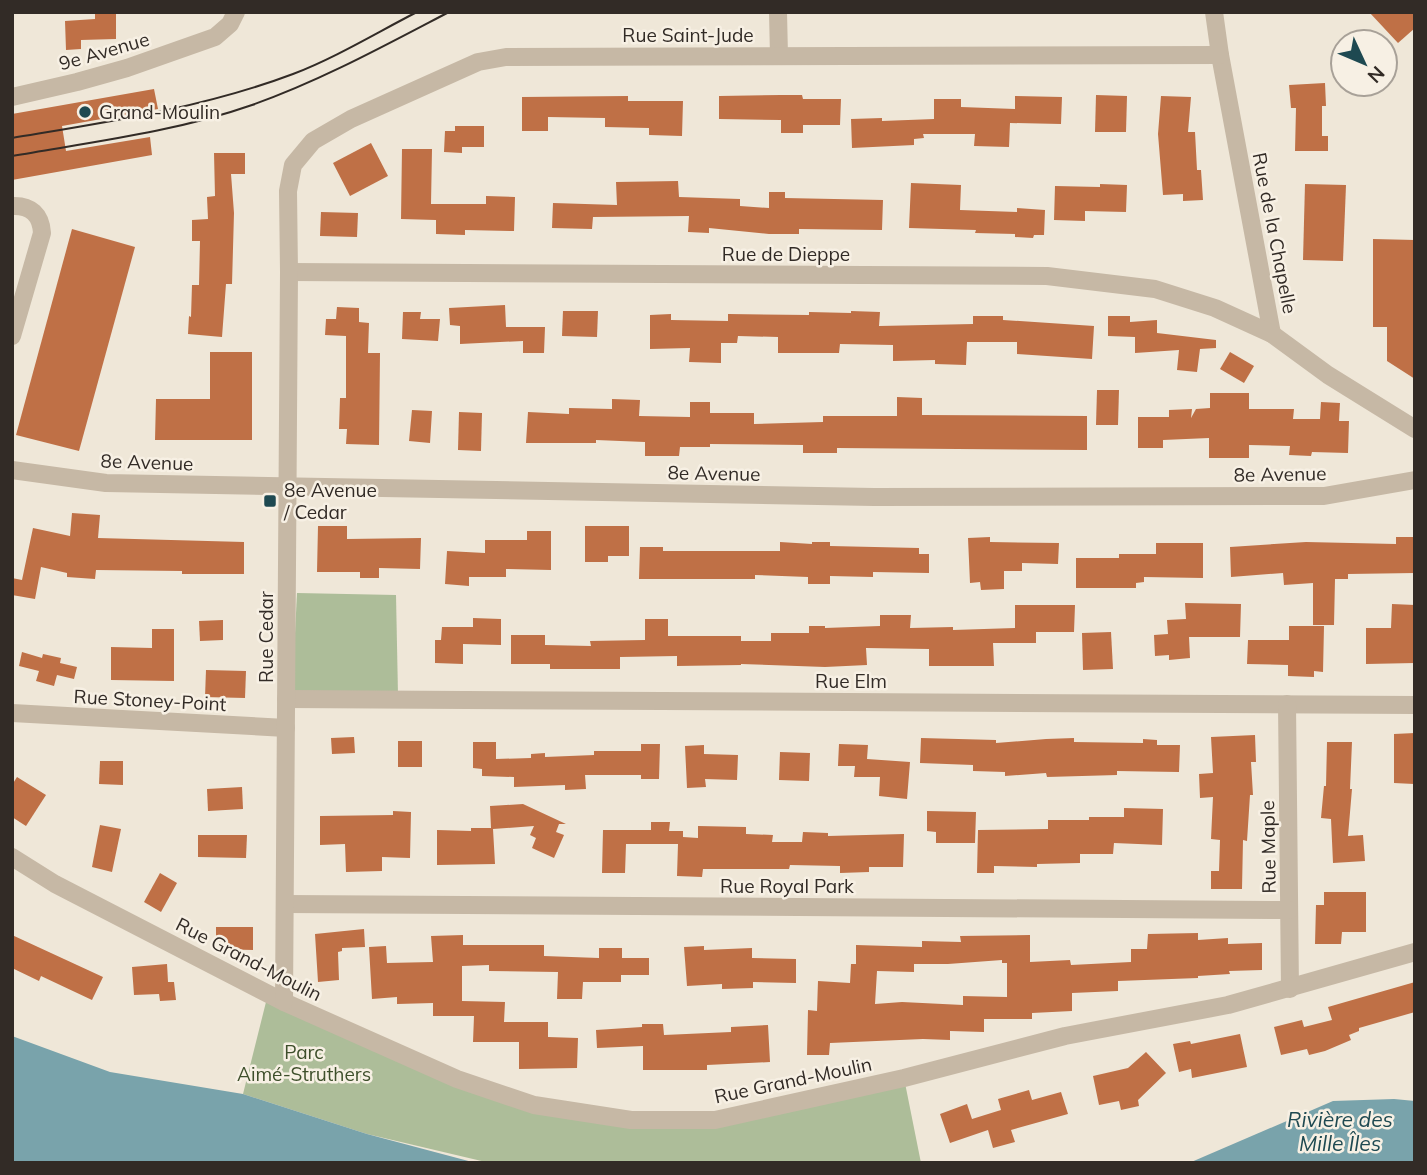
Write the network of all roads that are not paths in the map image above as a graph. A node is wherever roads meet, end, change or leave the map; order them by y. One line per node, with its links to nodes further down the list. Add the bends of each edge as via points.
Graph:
1 (236, 12): 6 (street, 9e Avenue, via 215,37 128,68)
2 (778, 12): 5 (street)
3 (1214, 12): 4 (street, Rue de la Chapelle)
4 (1220, 55): 5 (street, Rue Saint-Jude); 9 (street, Rue de la Chapelle)
5 (779, 56): 8 (street, Rue Saint-Jude, via 506,57 478,62 313,141 293,165 288,191)
6 (12, 97)
7 (12, 206): 10 (street, via 31,209 41,220 42,233)
8 (289, 272): 9 (street, Rue de Dieppe, via 1047,276 1155,289 1215,308); 14 (street, Rue Cedar)
9 (1272, 334): 11 (street, Rue de la Chapelle)
10 (12, 336)
11 (1415, 429)
12 (12, 470): 14 (street, 8e Avenue, via 106,483)
13 (1415, 480): 14 (street, 8e Avenue, via 1310,496 874,497)
14 (288, 486): 15 (street, Rue Cedar)
15 (286, 699): 16 (street, Rue Elm); 19 (street, Rue Cedar)
16 (1287, 704): 17 (street, Rue Elm); 22 (street, Rue Maple)
17 (1415, 705)
18 (12, 713): 19 (street, Rue Stoney-Point)
19 (286, 728): 21 (street, Rue Cedar)
20 (12, 857): 25 (street, Rue Grand-Moulin, via 55,884)
21 (285, 904): 22 (street, Rue Royal Park); 25 (street, Rue Cedar)
22 (1289, 910): 24 (street, Rue Maple)
23 (1415, 952): 24 (street, Rue Grand-Moulin)
24 (1290, 989): 25 (street, Rue Grand-Moulin, via 1065,1036 715,1120 631,1120 534,1105 457,1079)
25 (284, 1002)

